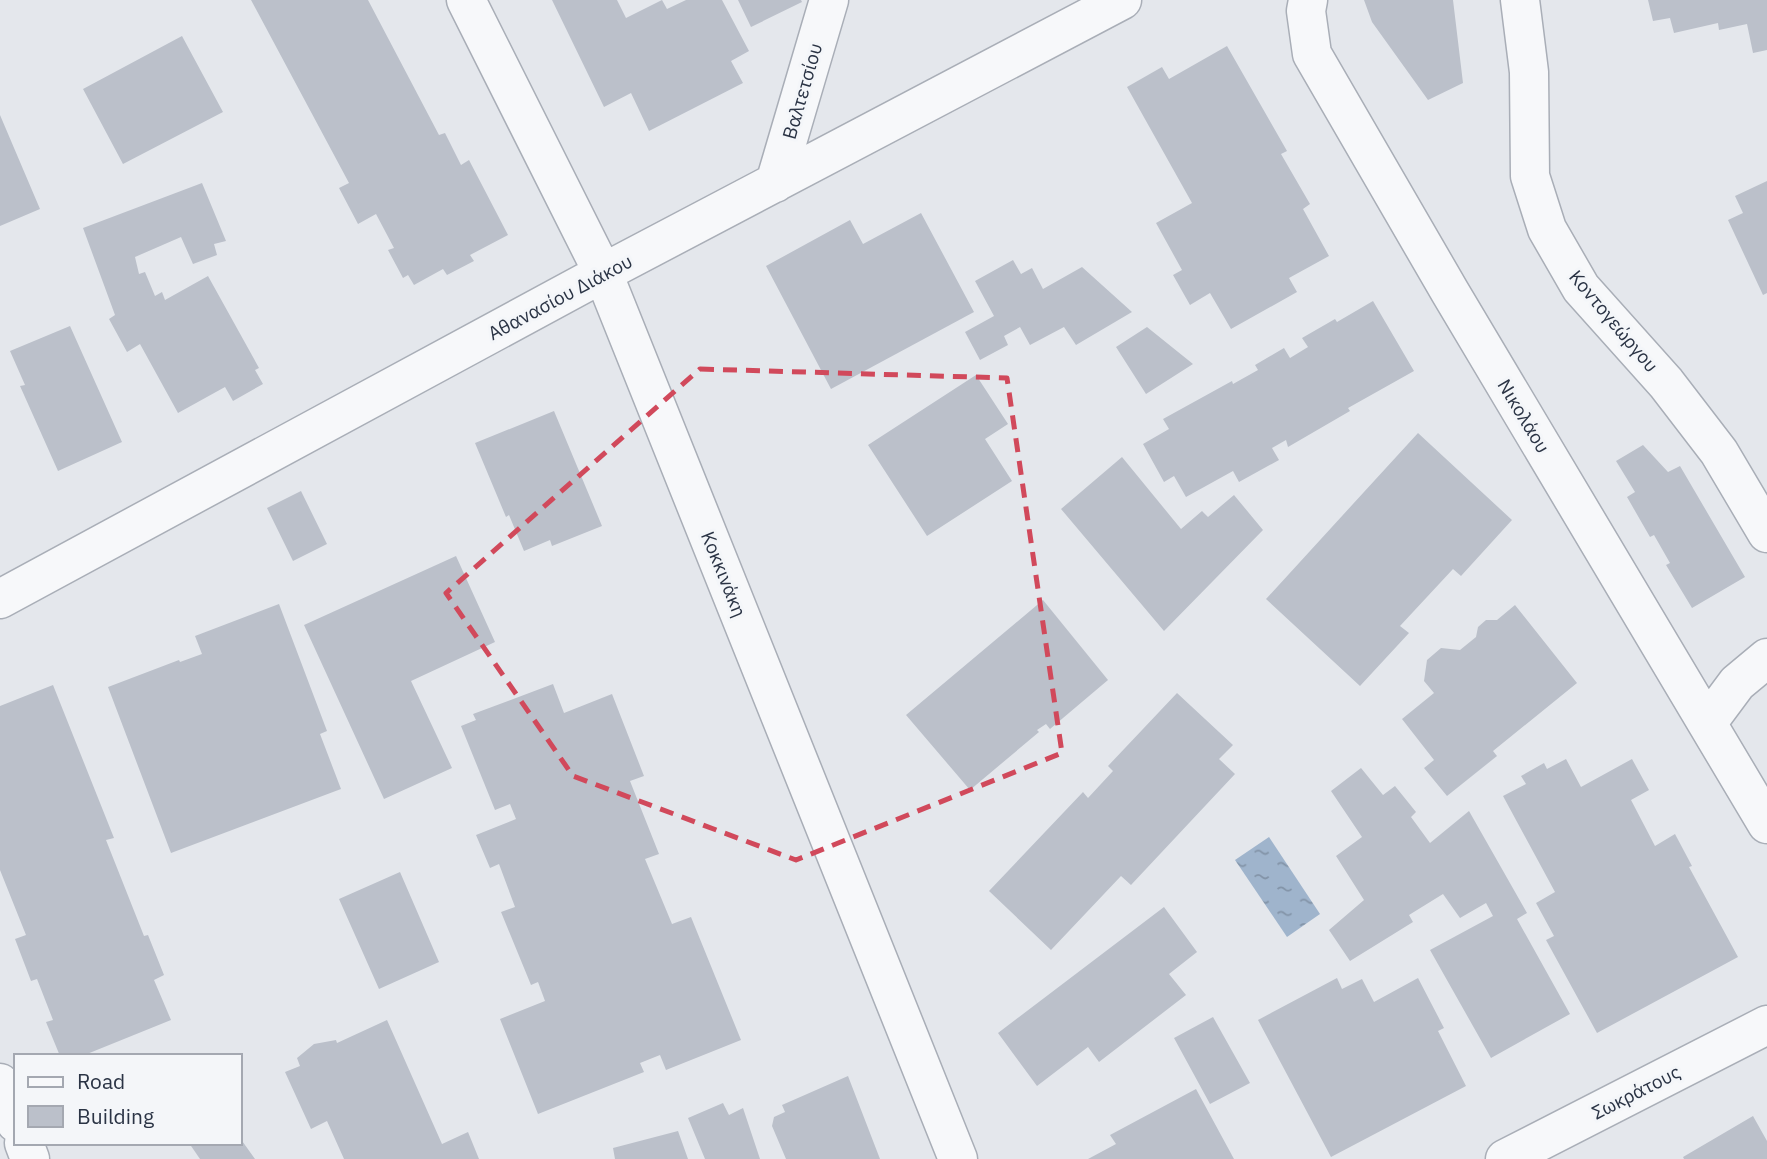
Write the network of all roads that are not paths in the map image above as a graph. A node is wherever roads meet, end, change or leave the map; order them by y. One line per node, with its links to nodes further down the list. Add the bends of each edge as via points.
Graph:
1 (466, 0): 7 (street, Κοκκινάκη)
2 (829, 0): 6 (street, Βαλτετσίου)
3 (1122, 0): 6 (street, Αθανασίου Διάκου)
4 (1308, 0): 11 (street, Νικολάου, via 1312,54)
5 (1520, 0): 8 (street, Κοντογεώργου, via 1529,72 1530,176 1547,229 1581,288 1666,383 1719,452)
6 (775, 183): 7 (street, Αθανασίου Διάκου)
7 (603, 274): 9 (street, Αθανασίου Διάκου); 16 (street, Κοκκινάκη)
8 (1767, 533)
9 (0, 598)
10 (1767, 659): 11 (street, via 1737,683)
11 (1708, 722): 12 (street, Νικολάου)
12 (1767, 824)
13 (1767, 1025): 17 (street, Σωκράτους)
14 (0, 1083): 15 (street)
15 (14, 1118)
16 (958, 1159)
17 (1505, 1159)

